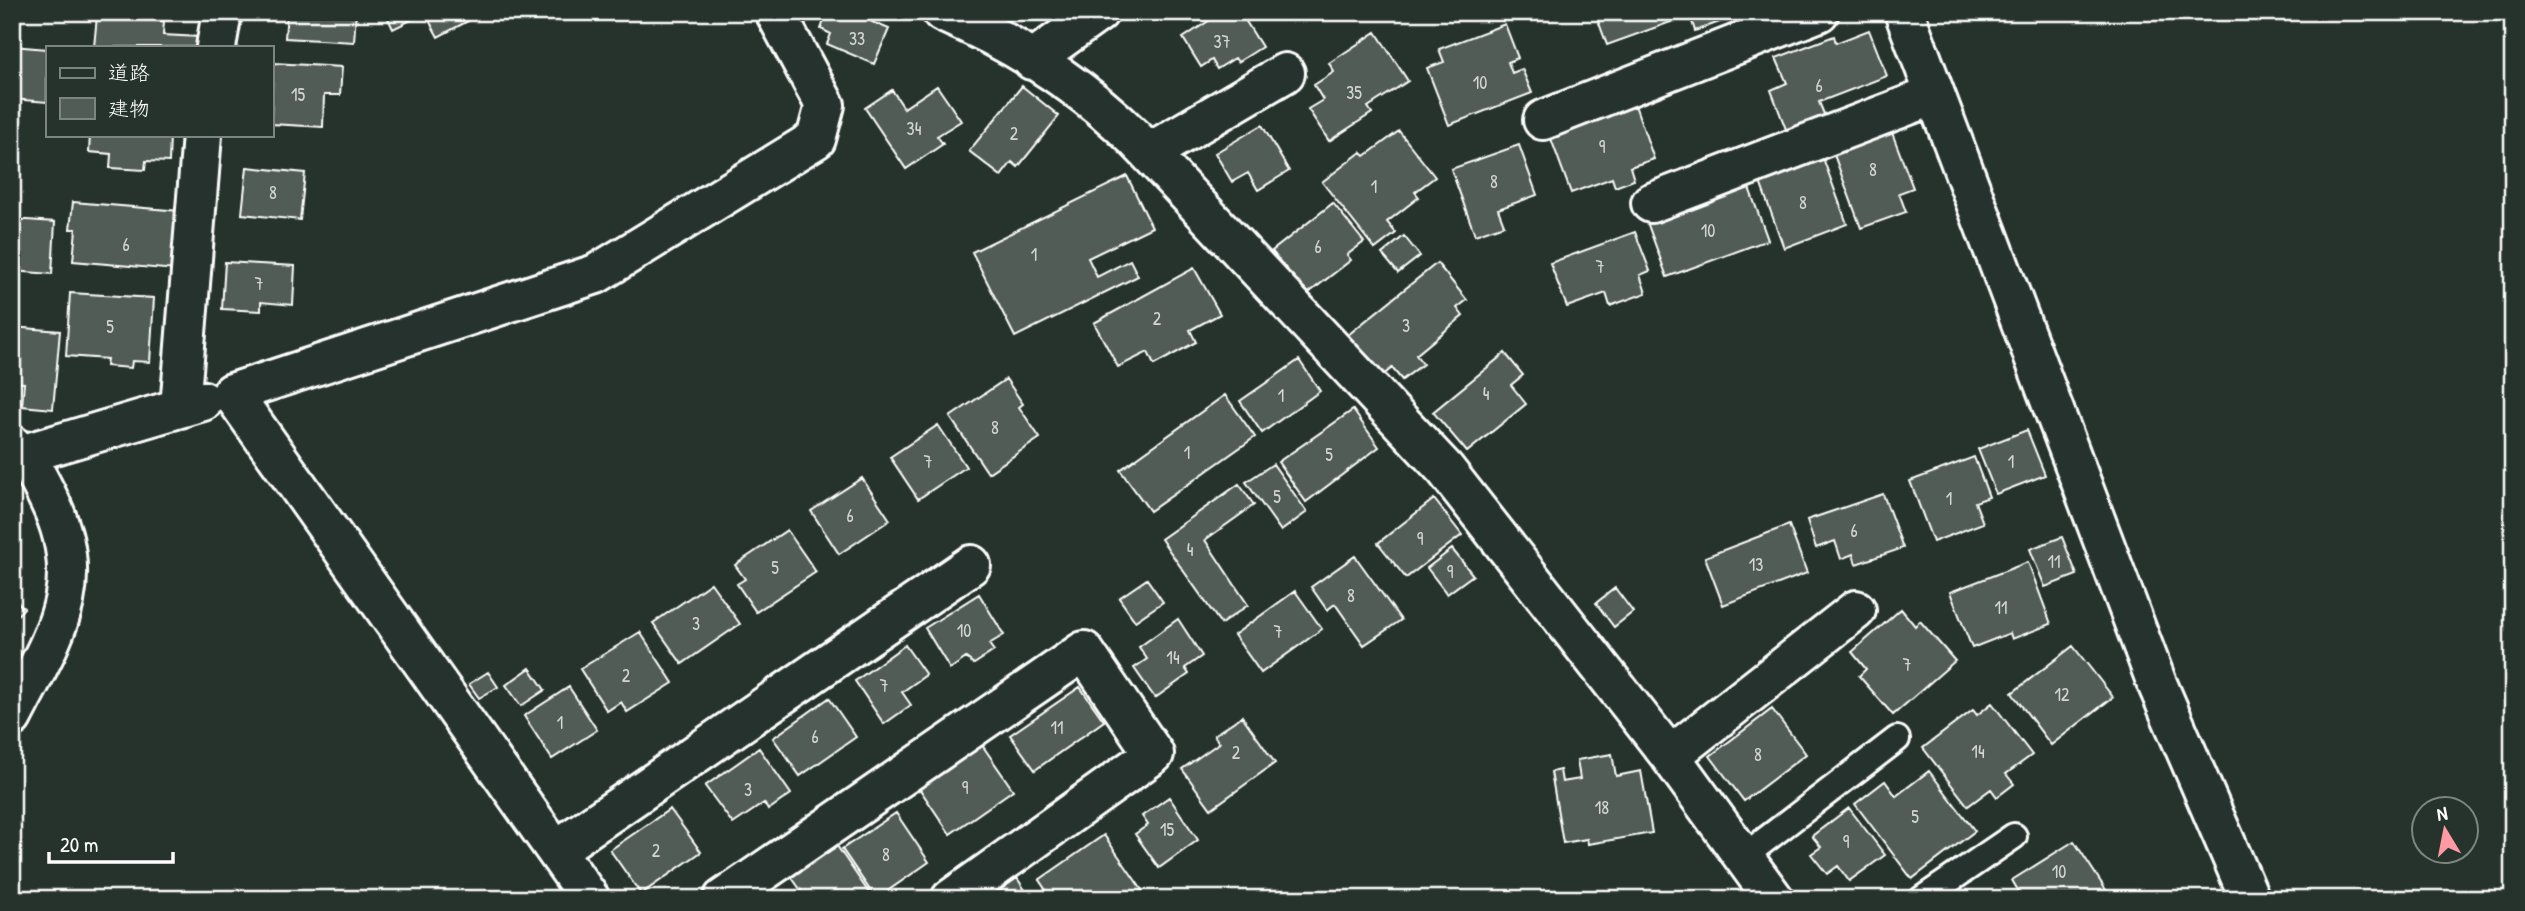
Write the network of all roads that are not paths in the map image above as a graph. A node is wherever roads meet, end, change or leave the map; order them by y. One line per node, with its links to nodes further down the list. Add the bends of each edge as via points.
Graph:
1 (222, 12): 7 (street)
2 (775, 12): 15 (street, via 825,105 816,139 596,274)
3 (942, 12): 8 (street)
4 (1099, 12): 8 (street)
5 (1819, 12): 11 (street)
6 (1904, 12): 10 (street)
7 (216, 46)
8 (1032, 60): 13 (street, via 1062,76 1125,127)
9 (1285, 74): 13 (street)
10 (1935, 95): 14 (street); 26 (street)
11 (1543, 120)
12 (202, 136): 16 (street)
13 (1149, 153): 22 (street, via 1445,469)
14 (1651, 203)
15 (232, 393): 16 (street); 24 (street)
16 (180, 408): 17 (street)
17 (18, 450): 20 (street, via 61,524 69,560 62,618)
18 (971, 565): 24 (street)
19 (1856, 610): 22 (street)
20 (12, 716)
21 (1896, 739): 25 (lane)
22 (1670, 756): 25 (street)
23 (2014, 836): 31 (lane)
24 (556, 850): 27 (street)
25 (1743, 857): 30 (street)
26 (2238, 895)
27 (590, 899)
28 (723, 899): 29 (street, via 1084,651 1154,754)
29 (951, 899)
30 (1774, 899)
31 (1922, 899)

